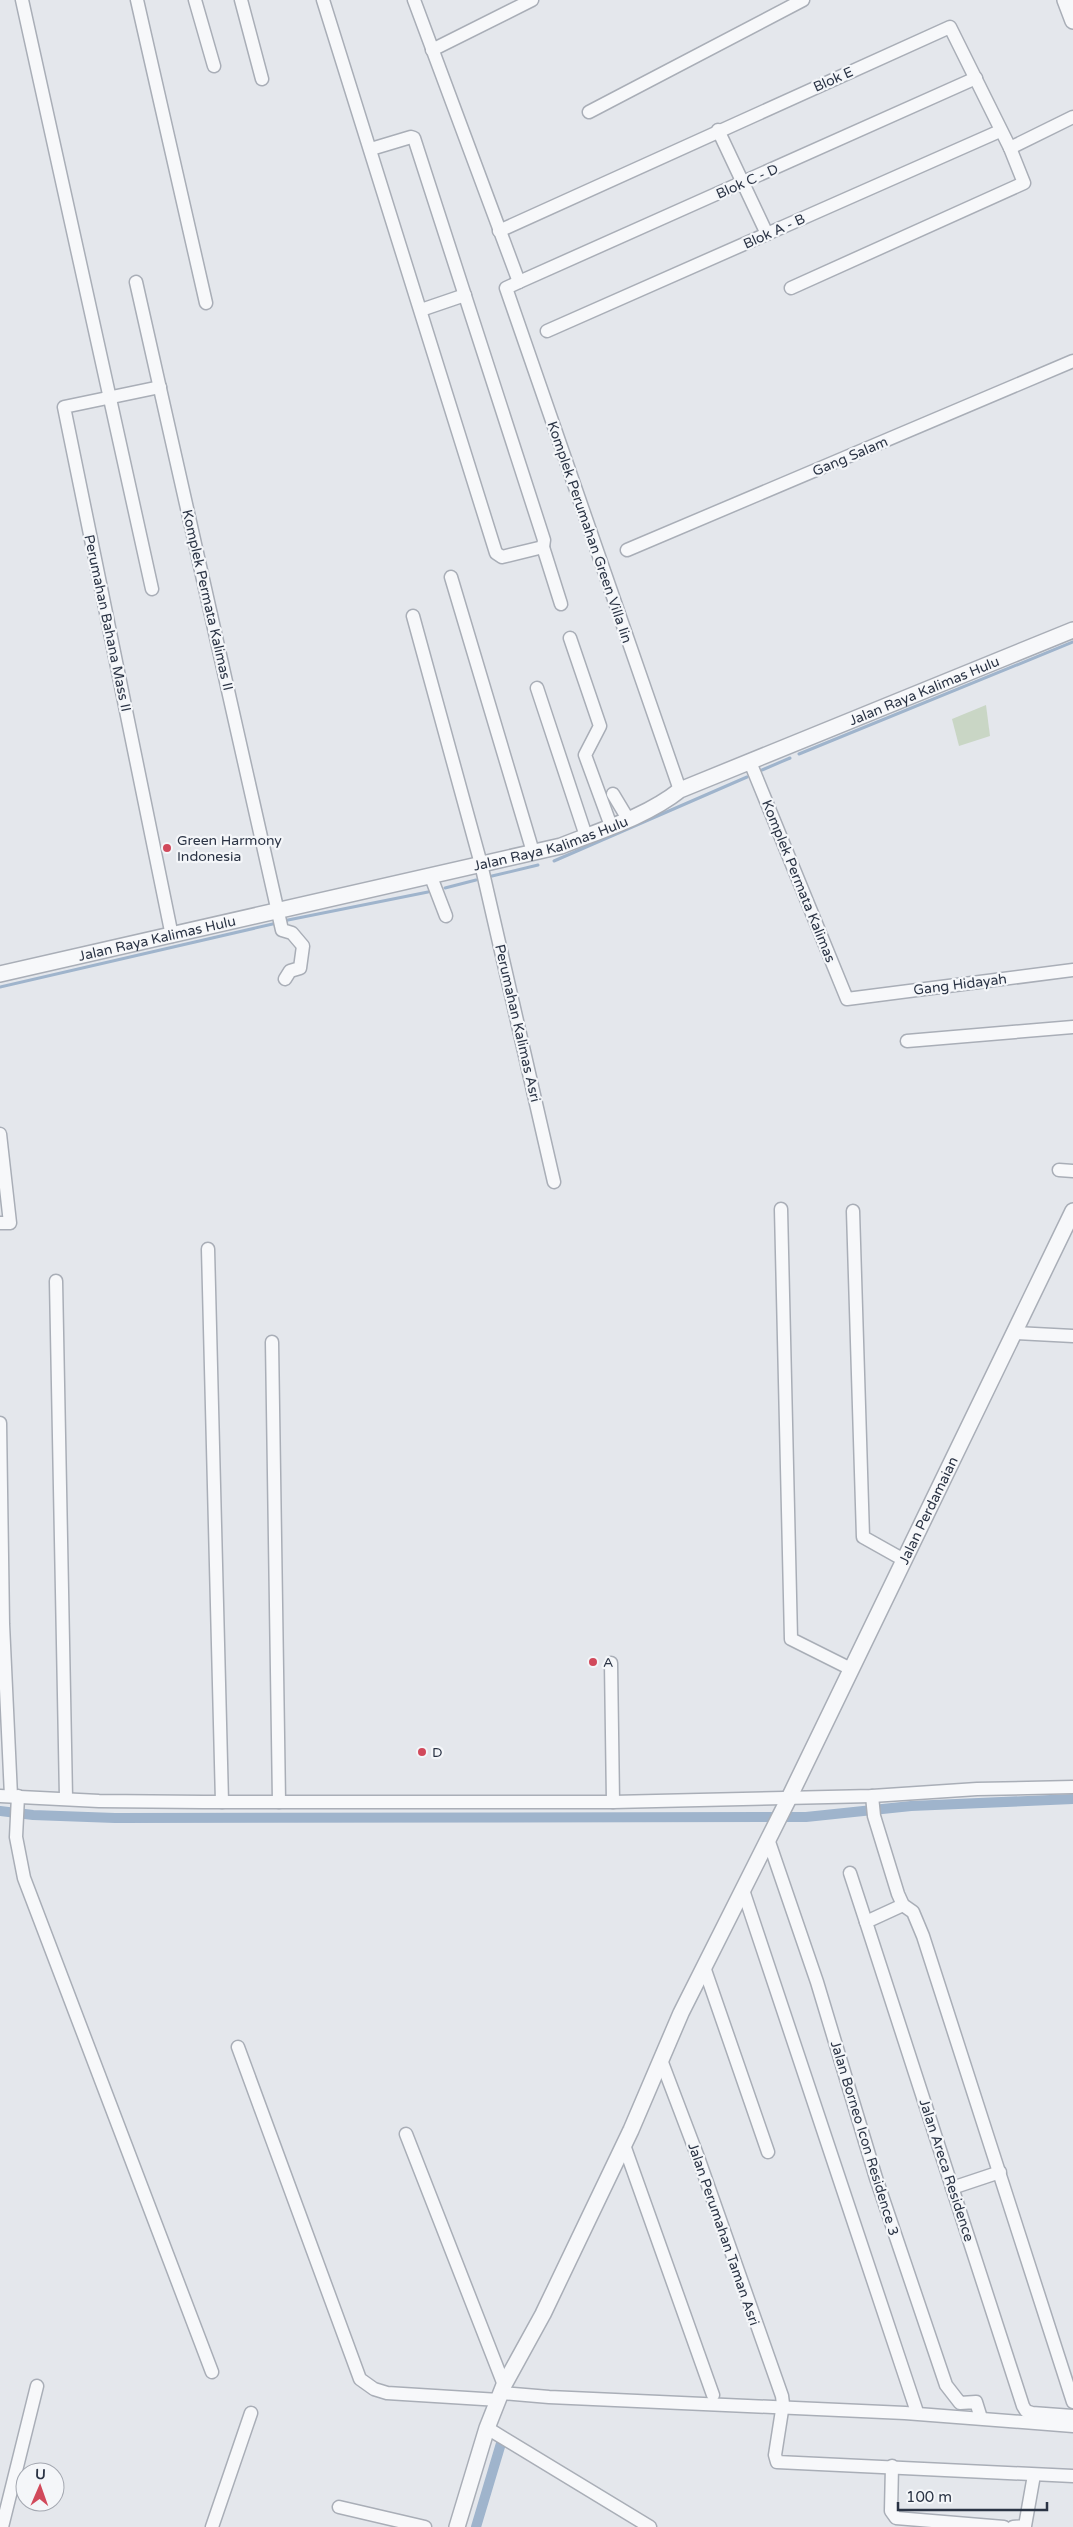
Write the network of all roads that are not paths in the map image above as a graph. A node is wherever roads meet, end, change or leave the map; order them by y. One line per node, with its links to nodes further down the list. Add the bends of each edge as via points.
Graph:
1 (22, 0): 31 (street)
2 (136, 0): 26 (street)
3 (195, 0): 10 (street)
4 (241, 0): 12 (street)
5 (323, 0): 18 (street)
6 (414, 0): 9 (street)
7 (532, 0): 9 (street)
8 (803, 0): 13 (street)
9 (432, 50): 20 (street)
10 (214, 66)
11 (976, 78): 15 (street, Blok E, via 954,30 949,27); 16 (street); 19 (street, Blok C - D)
12 (262, 80)
13 (589, 112)
14 (1073, 117): 17 (street)
15 (718, 130): 19 (street); 20 (street, Blok E)
16 (1000, 131): 17 (street); 21 (street, Blok A - B)
17 (1010, 148): 24 (street, via 1024,183)
18 (371, 149): 25 (street, via 414,138); 27 (street)
19 (742, 183): 21 (street); 22 (street, Blok C - D)
20 (499, 231): 22 (street)
21 (767, 234): 28 (street, Blok A - B)
22 (518, 281): 42 (street, Komplek Perumahan Green Villa Iin, via 506,288)
23 (136, 282): 30 (street, Komplek Permata Kalimas II)
24 (791, 288)
25 (465, 295): 27 (street); 32 (street, via 544,540)
26 (206, 303)
27 (421, 310): 32 (street, via 496,553 502,556)
28 (547, 331)
29 (1073, 361): 33 (street, Gang Salam)
30 (160, 387): 31 (street, Perumahan Bahana Mass II); 51 (street, Komplek Permata Kalimas II)
31 (110, 397): 35 (street); 52 (street, Perumahan Bahana Mass II, via 64,407)
32 (543, 547): 36 (street)
33 (626, 550)
34 (451, 577): 47 (street)
35 (152, 589)
36 (561, 604)
37 (414, 616): 48 (street, Perumahan Kalimas Asri)
38 (1073, 630): 41 (street, Jalan Raya Kalimas Hulu)
39 (570, 638): 45 (street, via 600,726 585,755)
40 (537, 688): 46 (street)
41 (750, 762): 42 (street, Jalan Raya Kalimas Hulu); 56 (street, Komplek Permata Kalimas)
42 (680, 790): 44 (street, Jalan Raya Kalimas Hulu)
43 (612, 794): 44 (street)
44 (628, 819): 45 (street, Jalan Raya Kalimas Hulu)
45 (611, 826): 46 (street, Jalan Raya Kalimas Hulu)
46 (586, 836): 47 (street, Jalan Raya Kalimas Hulu)
47 (533, 852): 48 (street, Jalan Raya Kalimas Hulu)
48 (481, 864): 49 (street, Jalan Raya Kalimas Hulu); 62 (street, Perumahan Kalimas Asri)
49 (431, 877): 50 (street); 51 (street, Jalan Raya Kalimas Hulu)
50 (446, 916)
51 (280, 919): 52 (street, Jalan Raya Kalimas Hulu); 55 (street, via 282,930 292,933 302,946 300,968 290,971)
52 (172, 936): 54 (street, Jalan Raya Kalimas Hulu)
53 (1073, 970): 56 (street, Gang Hidayah)
54 (0, 974)
55 (286, 979)
56 (847, 999)
57 (1073, 1027): 58 (street)
58 (908, 1041)
59 (0, 1134): 66 (street, via 10,1223)
60 (1059, 1170): 61 (street)
61 (1073, 1171)
62 (554, 1182)
63 (781, 1209): 76 (street, via 791,1639)
64 (853, 1211): 74 (street, via 863,1538)
65 (1073, 1211): 67 (street, Jalan Perdamaian)
66 (0, 1223)
67 (1069, 1229): 70 (street, Jalan Perdamaian)
68 (208, 1249): 80 (street)
69 (56, 1281): 79 (street)
70 (1015, 1333): 71 (street); 74 (street, Jalan Perdamaian)
71 (1073, 1336)
72 (272, 1342): 81 (street)
73 (0, 1423): 78 (street)
74 (904, 1560): 76 (street, Jalan Perdamaian)
75 (610, 1663): 82 (street)
76 (852, 1669): 83 (street, Jalan Perdamaian)
77 (1073, 1787): 84 (street, via 977,1789)
78 (11, 1798): 79 (street); 98 (street, via 24,1878)
79 (66, 1798): 80 (street)
80 (222, 1802): 81 (street)
81 (279, 1802): 82 (street)
82 (614, 1802): 83 (street)
83 (786, 1803): 84 (street); 85 (street, Jalan Perdamaian)
84 (873, 1806): 88 (street)
85 (768, 1839): 87 (street, Jalan Perdamaian); 107 (street, Jalan Borneo Icon Residence 3, via 946,2385 960,2403 976,2402)
86 (850, 1874): 89 (street, Jalan Areca Residence)
87 (743, 1890): 90 (street, Jalan Perdamaian); 104 (street)
88 (902, 1905): 89 (street); 96 (street, via 913,1912 924,1936)
89 (866, 1922): 97 (street, Jalan Areca Residence)
90 (704, 1967): 92 (street, Jalan Perdamaian); 95 (street)
91 (238, 2047): 100 (street, via 360,2379 387,2393)
92 (661, 2060): 94 (street, Jalan Perdamaian); 103 (street, Jalan Perumahan Taman Asri, via 782,2396)
93 (406, 2134): 100 (street)
94 (624, 2145): 100 (street, Jalan Perdamaian); 101 (street)
95 (768, 2152)
96 (1000, 2172): 97 (street); 102 (street)
97 (952, 2188): 106 (street, Jalan Areca Residence, via 1025,2410)
98 (212, 2372)
99 (37, 2386): 114 (street)
100 (502, 2393): 103 (street); 109 (street, Jalan Perdamaian)
101 (713, 2395)
102 (1073, 2402)
103 (782, 2408): 107 (street); 110 (street, Jalan Perumahan Taman Asri, via 774,2455 777,2462)
104 (916, 2409)
105 (250, 2413): 115 (street)
106 (1073, 2416)
107 (982, 2418): 108 (street)
108 (1073, 2426)
109 (494, 2433): 117 (street, Jalan Perdamaian); 118 (street)
110 (892, 2466): 111 (street); 119 (street, via 891,2511 896,2518)
111 (1034, 2475): 112 (street); 121 (street)
112 (1073, 2476)
113 (339, 2508): 116 (street)
114 (2, 2527)
115 (212, 2527)
116 (425, 2527)
117 (457, 2527)
118 (650, 2527)
119 (1004, 2527)
120 (1013, 2527): 121 (street)
121 (1024, 2527)

